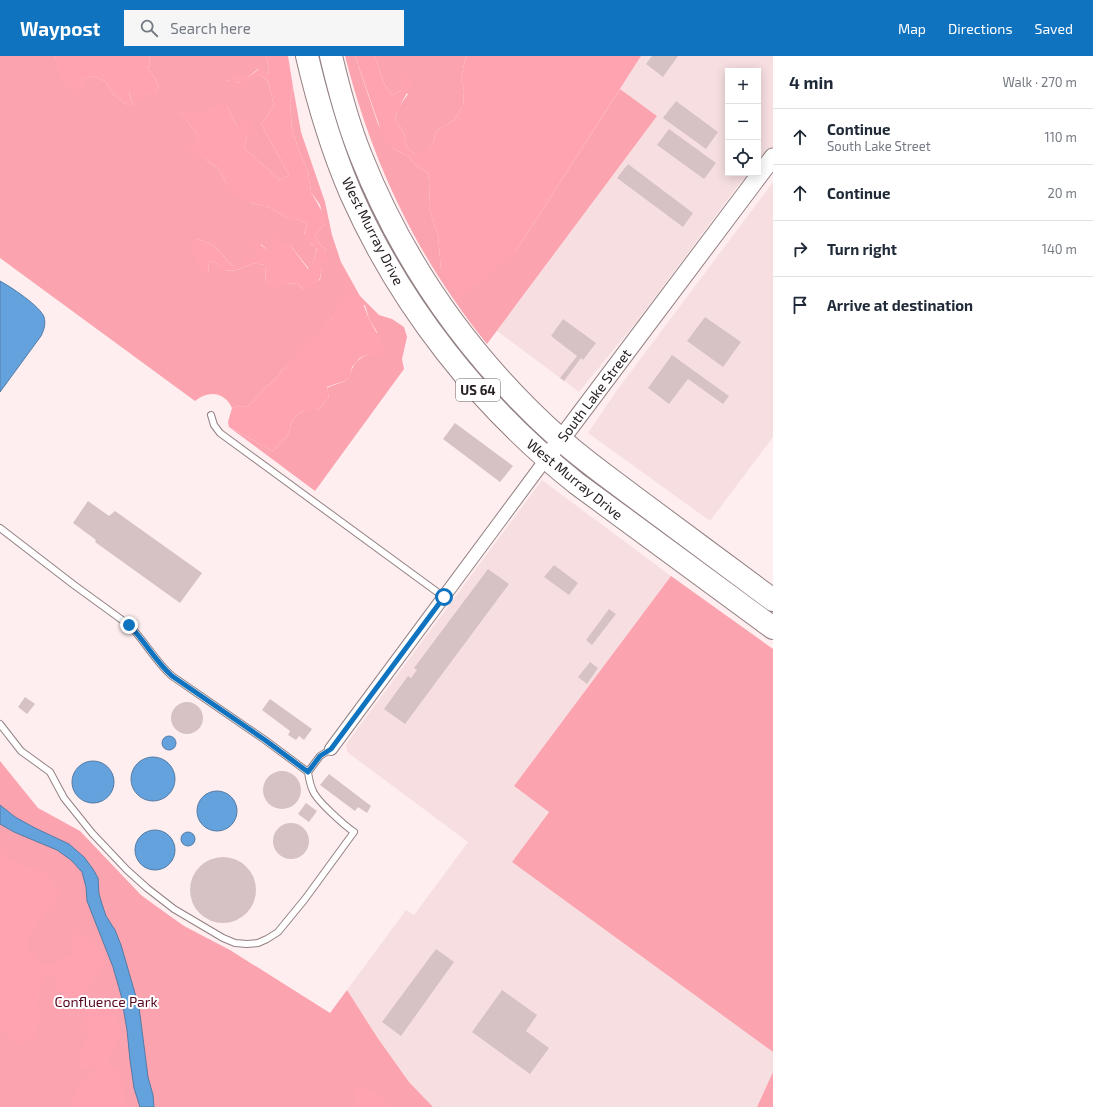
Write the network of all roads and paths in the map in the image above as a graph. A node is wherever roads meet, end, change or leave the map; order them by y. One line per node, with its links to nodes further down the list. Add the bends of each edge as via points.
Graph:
1 (307, 56): 6 (highway, West Murray Drive / US 64, via 323,119 351,194 401,288 459,368)
2 (331, 56): 5 (highway, West Murray Drive / US 64, via 347,117 361,156 412,263 478,355 532,414)
3 (773, 157): 5 (street, South Lake Street)
4 (211, 415): 8 (lane, via 220,433)
5 (561, 440): 6 (street, South Lake Street); 9 (highway, West Murray Drive / US 64)
6 (546, 459): 8 (street, South Lake Street); 10 (highway, West Murray Drive / US 64)
7 (0, 528): 13 (lane, via 129,625 162,668 172,676)
8 (444, 597): 12 (street, South Lake Street)
9 (773, 600)
10 (773, 628)
11 (0, 724): 13 (lane, via 21,751 50,772 64,798 92,833 142,884 197,924 223,938 247,944 258,943 278,932 354,832 313,793)
12 (331, 749): 13 (lane, via 320,756)
13 (308, 772)

